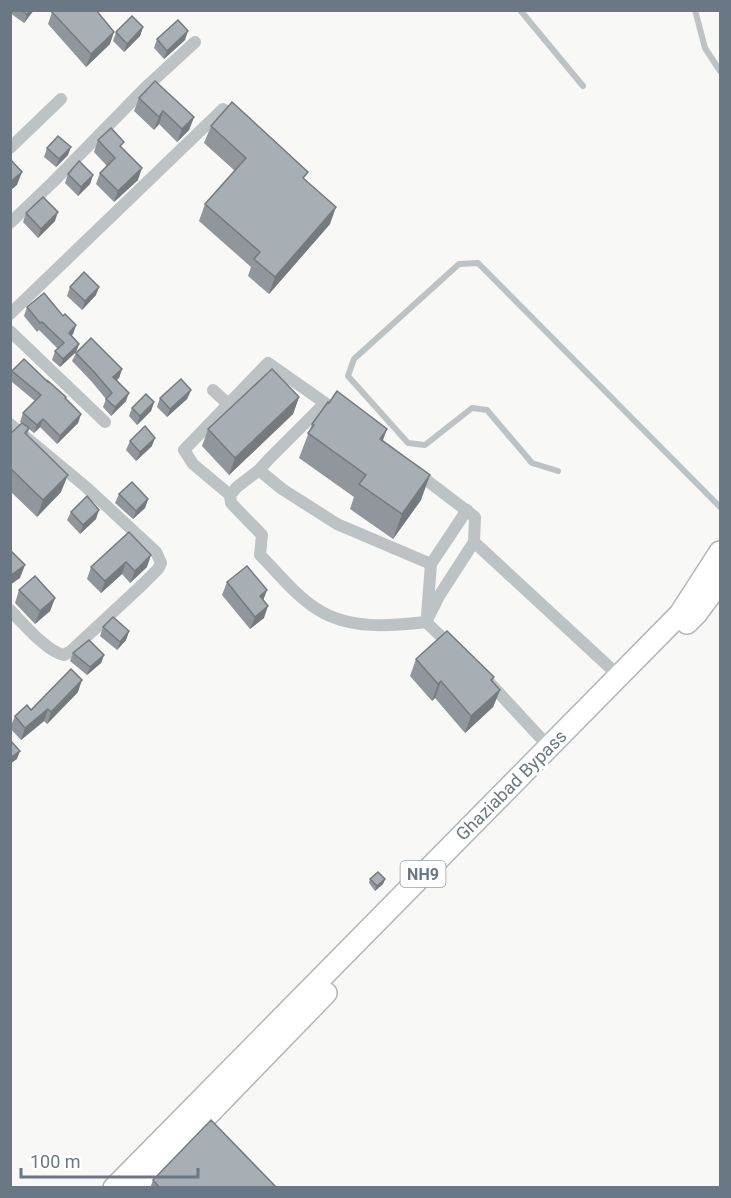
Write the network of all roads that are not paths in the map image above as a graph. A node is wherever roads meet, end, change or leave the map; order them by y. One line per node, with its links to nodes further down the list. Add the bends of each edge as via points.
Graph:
1 (520, 10): 5 (lane)
2 (695, 10): 4 (lane, via 705,48)
3 (195, 42): 9 (street)
4 (720, 71)
5 (583, 86)
6 (61, 99): 8 (street)
7 (223, 109): 10 (street)
8 (10, 148)
9 (10, 224)
10 (10, 314)
11 (10, 331): 15 (street)
12 (213, 390): 14 (street)
13 (325, 403): 14 (street, via 268,363); 17 (street); 21 (street)
14 (228, 404): 19 (street, via 184,450 193,464)
15 (105, 422)
16 (12, 430): 26 (street, via 86,487 156,552 161,562 142,585 64,655 49,648)
17 (259, 470): 19 (street); 24 (street, via 337,524)
18 (558, 471): 20 (lane, via 532,463 487,410 472,408 424,445 408,443 348,376 354,359 459,264 478,263)
19 (230, 495): 27 (street, via 231,503 262,536 260,555 316,609 328,616 372,625)
20 (720, 507)
21 (467, 510): 22 (street, via 475,517); 24 (street)
22 (474, 542): 27 (street); 30 (street)
23 (720, 552): 30 (highway, Ghaziabad Bypass / NH9, via 680,614)
24 (431, 564): 27 (street)
25 (720, 582): 32 (highway, Ghaziabad Bypass / NH9, via 696,615)
26 (10, 610)
27 (426, 622): 28 (street)
28 (458, 652)
29 (480, 674): 31 (street)
30 (619, 676): 31 (highway, Ghaziabad Bypass / NH9)
31 (549, 747): 32 (highway, Ghaziabad Bypass / NH9)
32 (501, 805): 33 (highway, Ghaziabad Bypass / NH9); 34 (highway, Ghaziabad Bypass / NH9)
33 (114, 1188)
34 (136, 1188)

